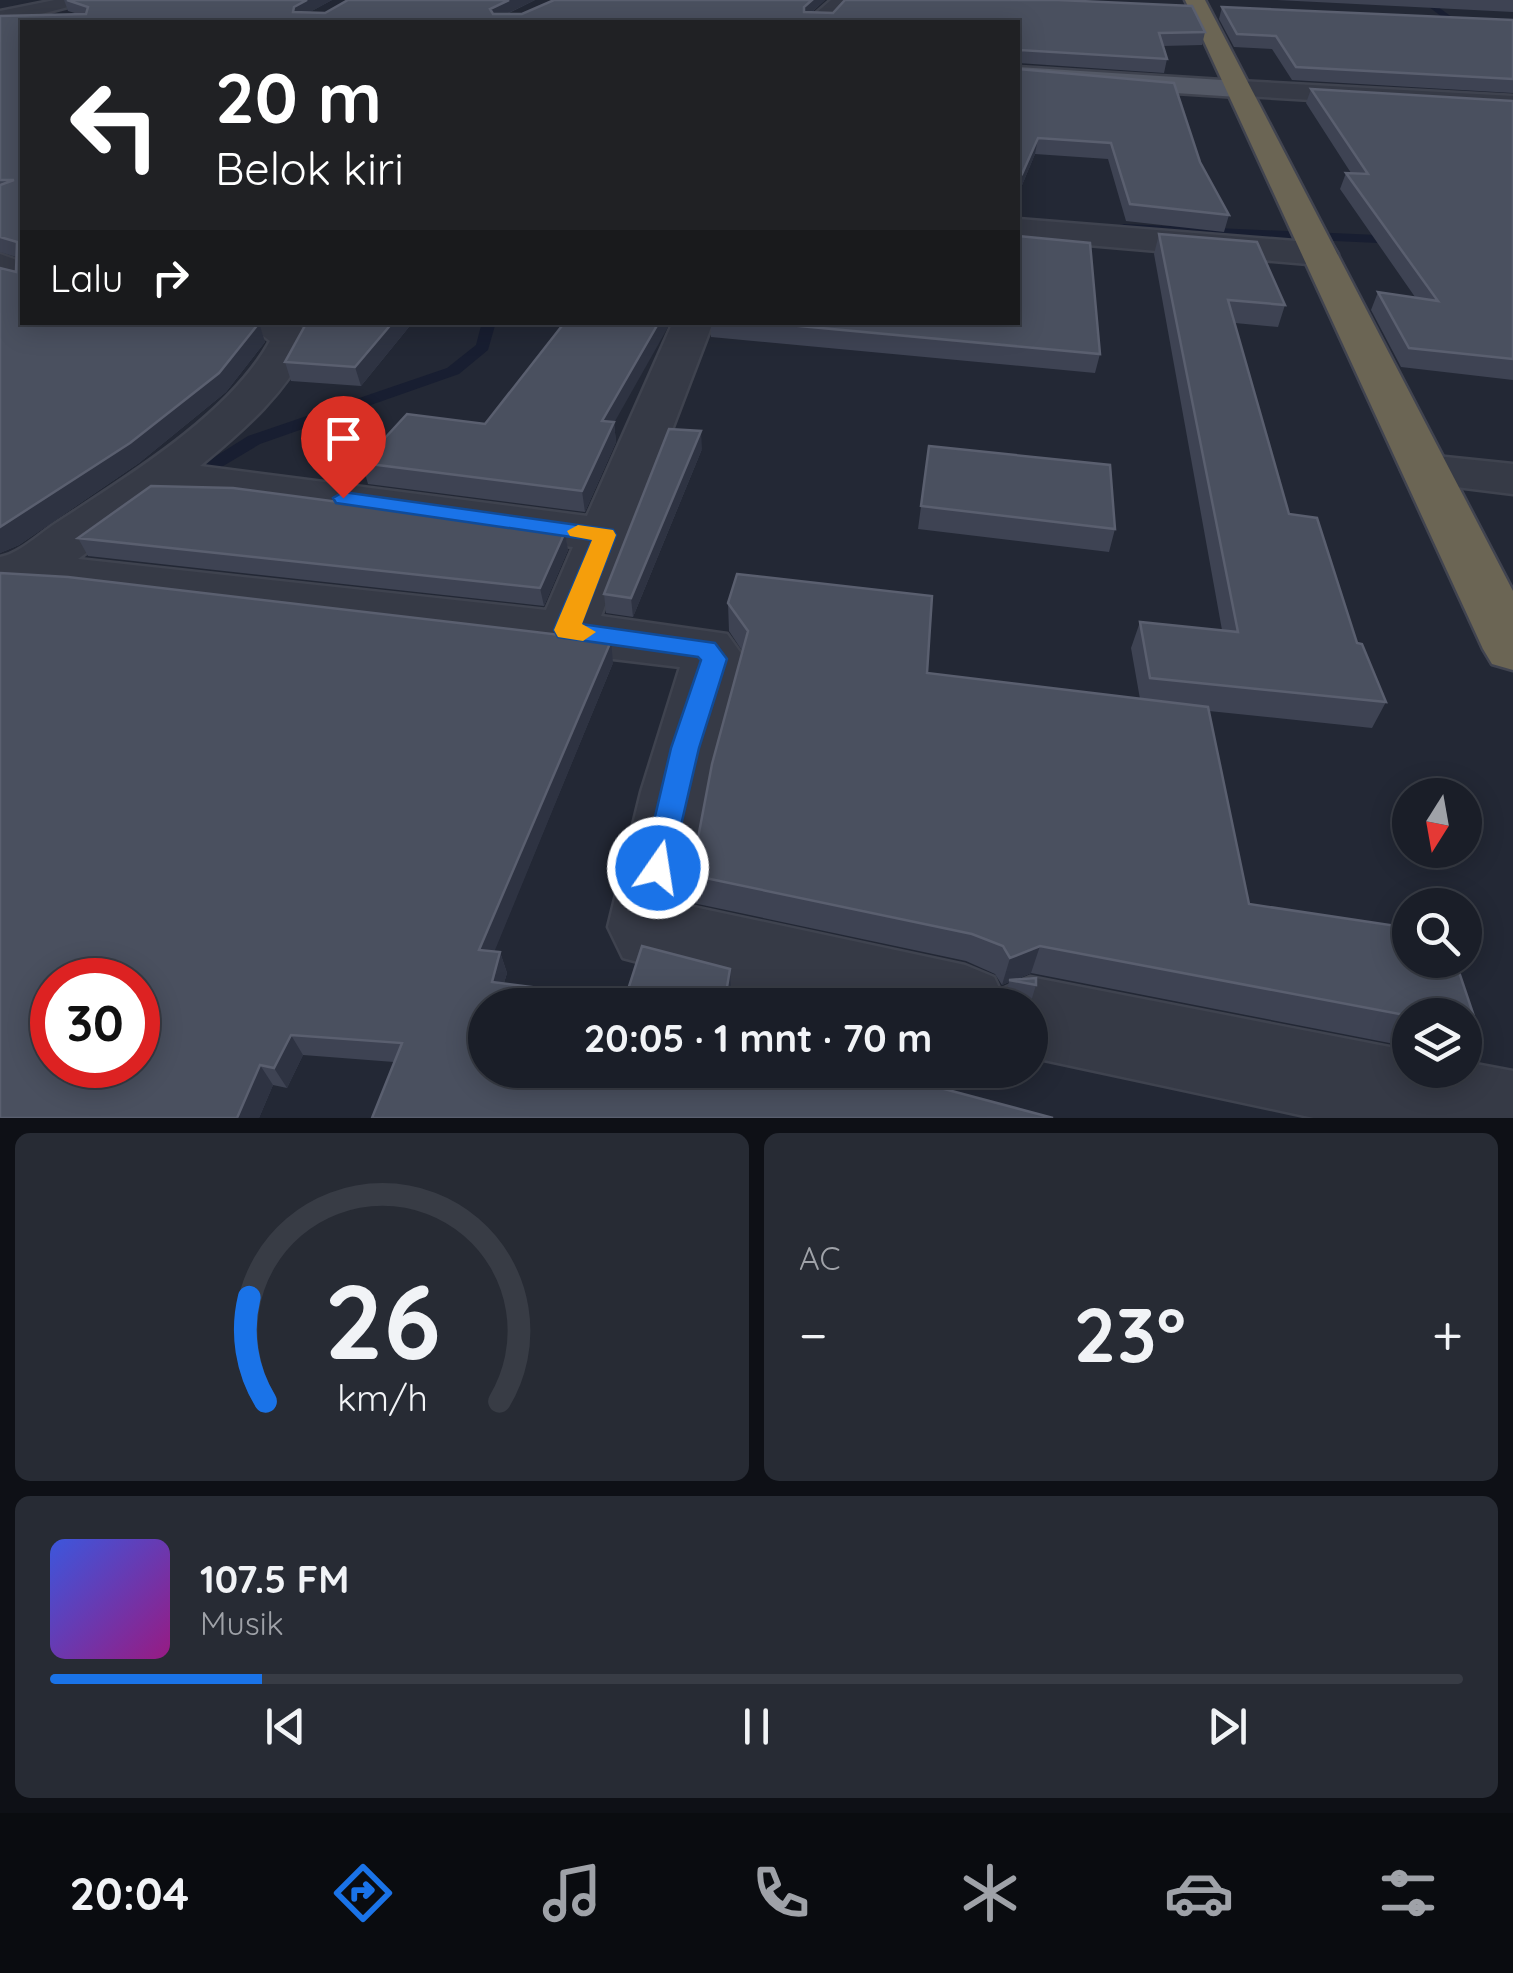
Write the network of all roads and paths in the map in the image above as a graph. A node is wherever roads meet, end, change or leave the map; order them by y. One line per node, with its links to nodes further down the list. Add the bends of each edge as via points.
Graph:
1 (84, 0): 4 (street)
2 (844, 0): 6 (street)
3 (1198, 7): 8 (highway, via 1203,37)
4 (0, 18): 5 (main road)
5 (40, 20)
6 (819, 20)
7 (1020, 75): 8 (main road)
8 (1238, 88): 9 (street); 11 (highway)
9 (1513, 104)
10 (1020, 229): 11 (street)
11 (1313, 239): 14 (highway)
12 (273, 325): 15 (street, via 291,340 287,358)
13 (692, 325): 17 (street)
14 (1426, 470): 16 (street); 20 (highway)
15 (182, 479): 17 (street); 18 (street)
16 (1513, 479)
17 (605, 535): 19 (street)
18 (31, 577): 19 (street)
19 (566, 630): 21 (street, via 694,645 714,659 685,748 650,932)
20 (1513, 648)
21 (892, 988)
22 (1048, 1021): 23 (street)
23 (1513, 1116)

